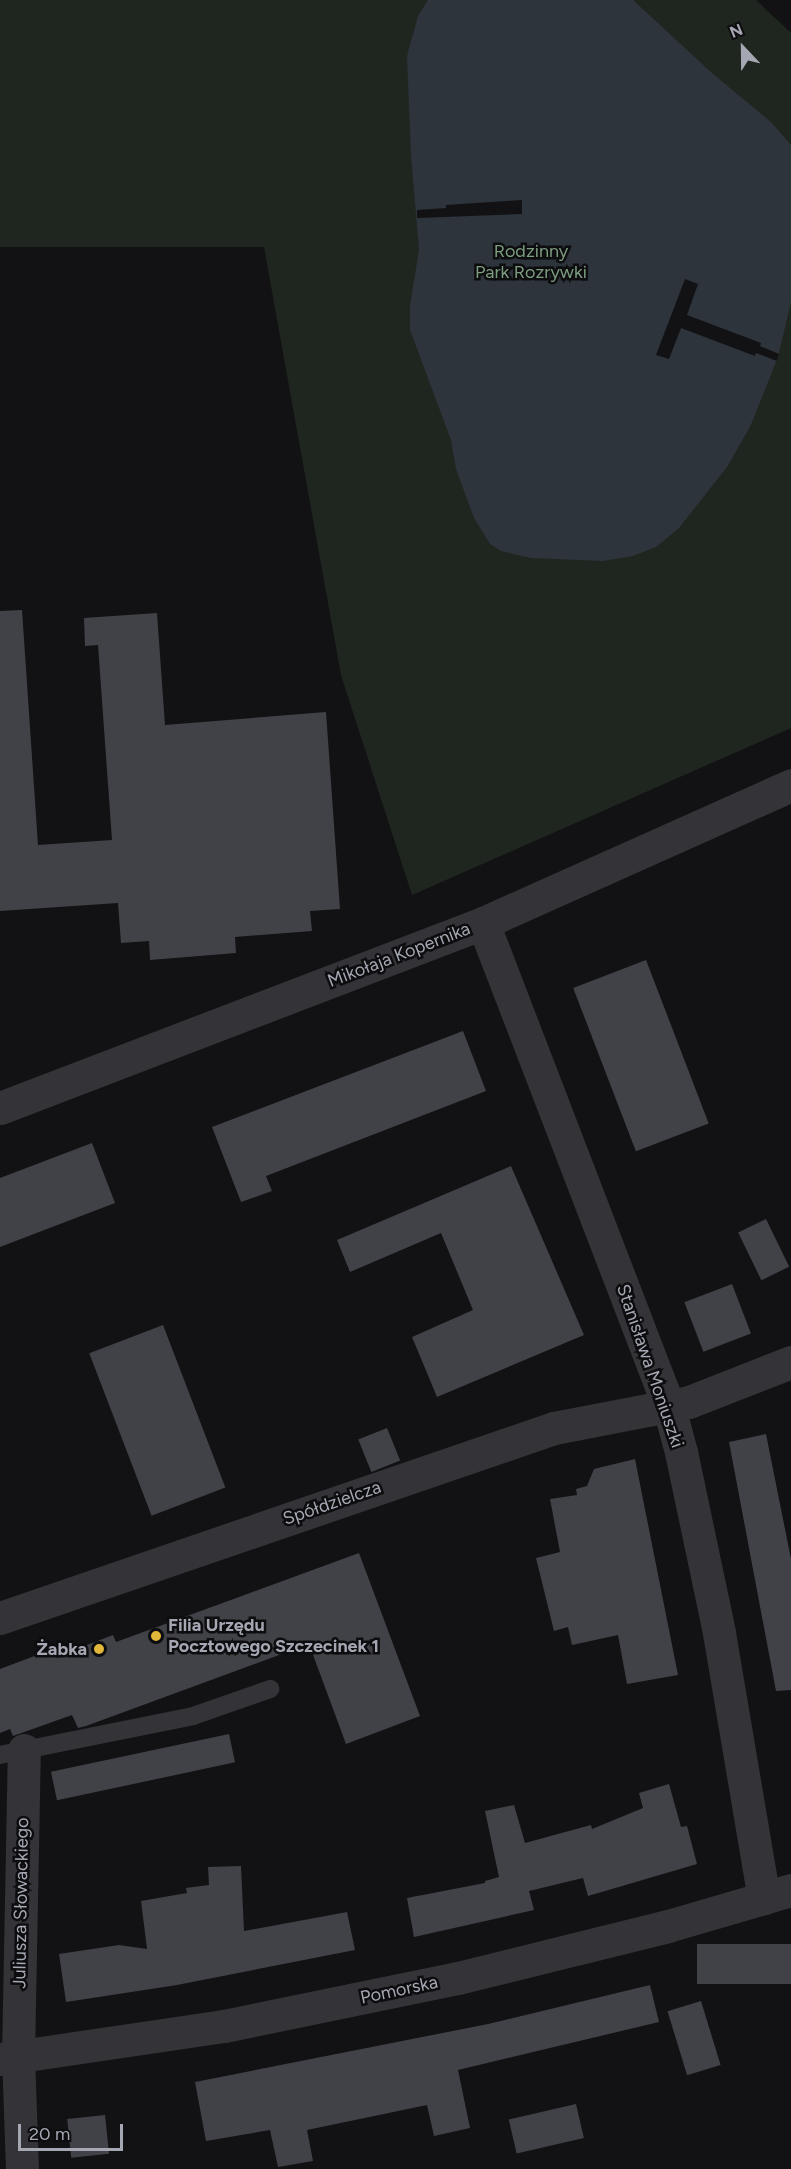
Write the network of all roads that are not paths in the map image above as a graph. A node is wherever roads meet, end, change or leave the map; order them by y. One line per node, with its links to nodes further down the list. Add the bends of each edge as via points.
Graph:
1 (791, 785): 2 (street, Mikołaja Kopernika)
2 (483, 923): 3 (street, Mikołaja Kopernika); 5 (street, Stanisława Moniuszki)
3 (0, 1108)
4 (791, 1362): 5 (street, Spółdzielcza, via 717,1394)
5 (669, 1407): 6 (street, Spółdzielcza, via 554,1428); 9 (street, Stanisława Moniuszki)
6 (0, 1618)
7 (270, 1689): 8 (lane, via 193,1716)
8 (12, 1752): 10 (street, Juliusza Słowackiego)
9 (778, 1894): 10 (street, Pomorska, via 584,1948 314,2008 149,2039)
10 (9, 2057): 11 (street, Juliusza Słowackiego)
11 (22, 2169)

